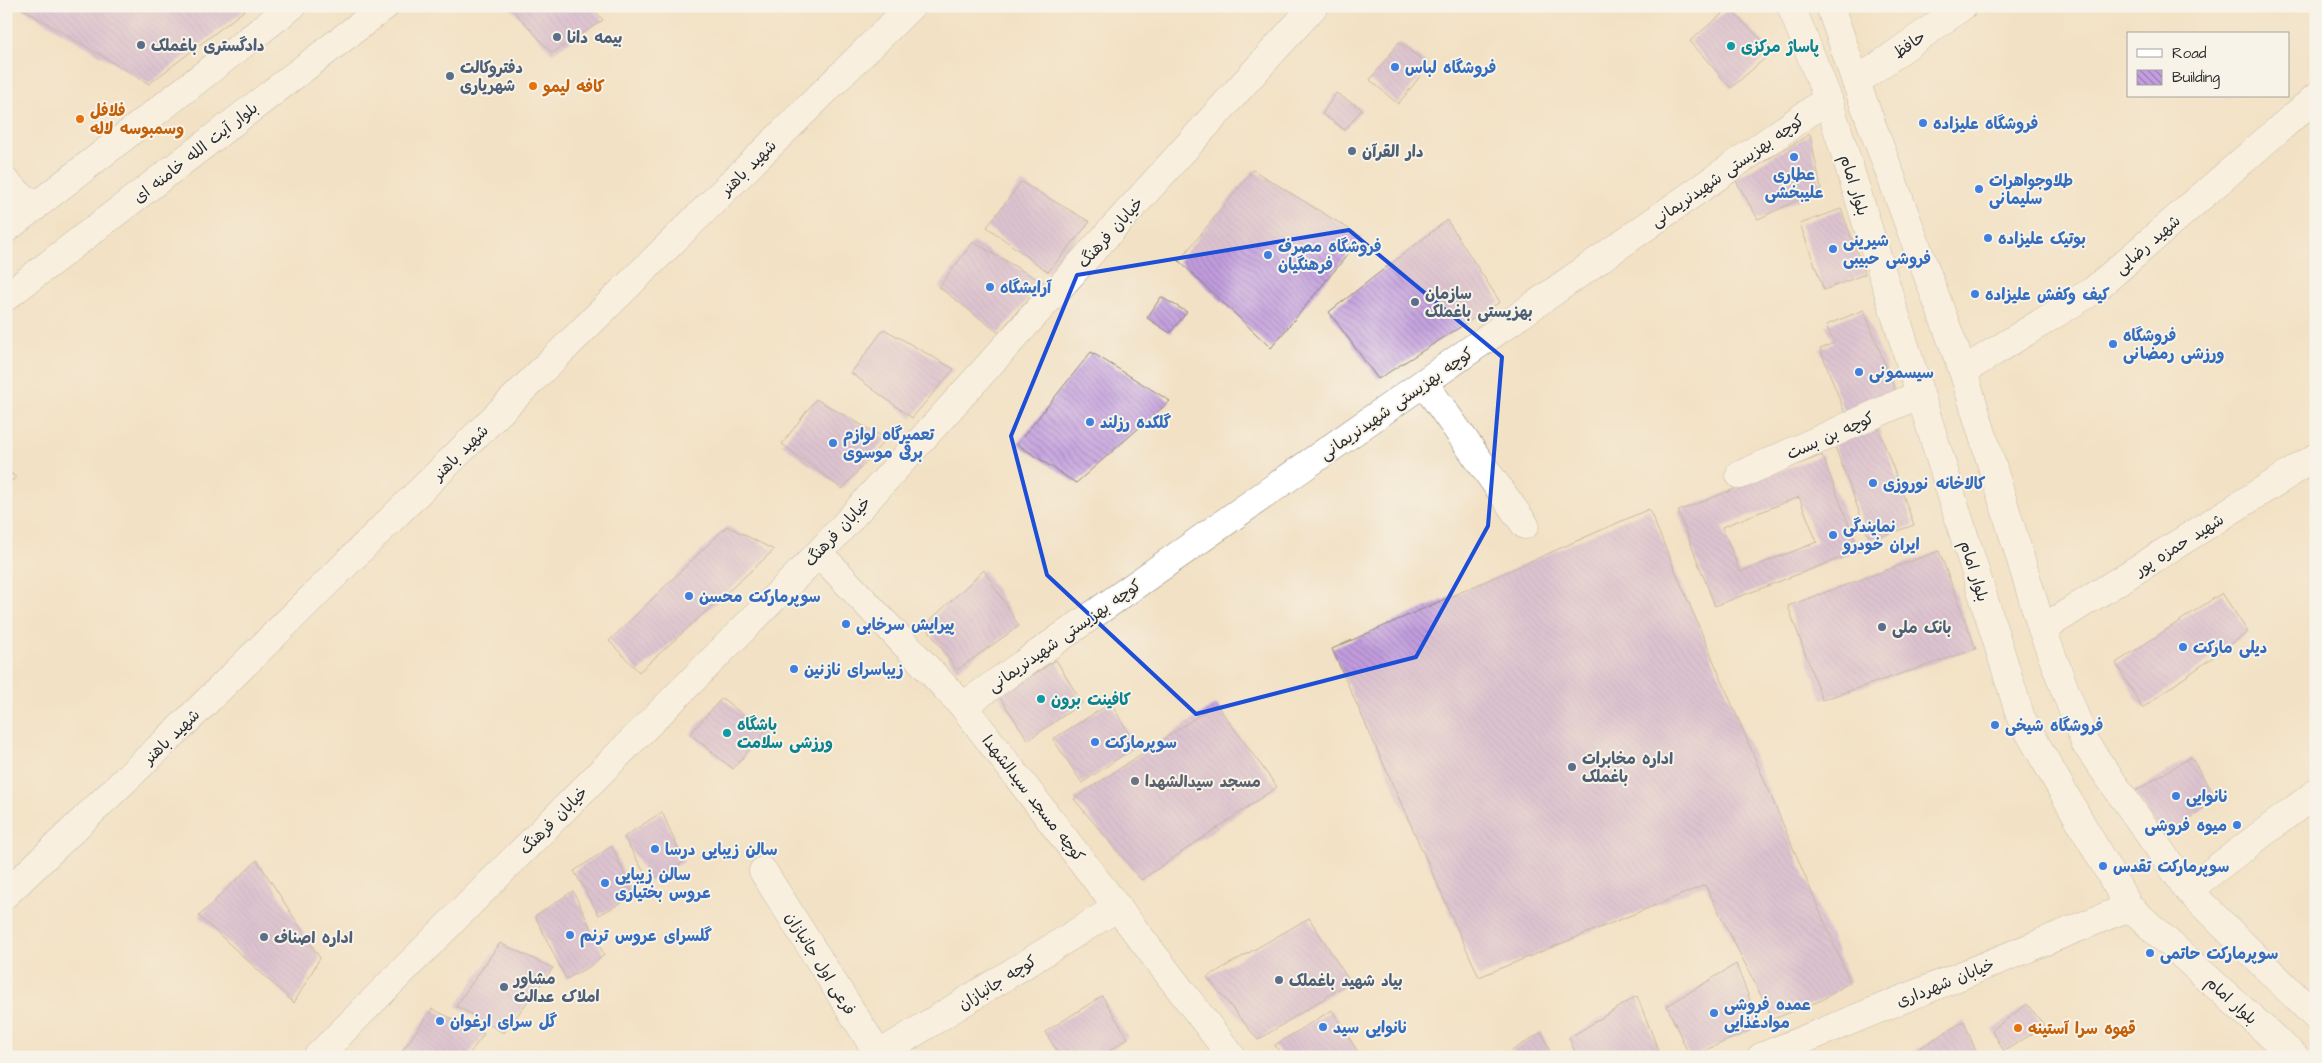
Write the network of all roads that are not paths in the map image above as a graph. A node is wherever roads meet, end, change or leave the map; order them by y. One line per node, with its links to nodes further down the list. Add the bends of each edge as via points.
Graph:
1 (292, 6): 12 (street)
2 (385, 6): 14 (street, بلوار آیت الله خامنه ای)
3 (911, 6): 27 (street, شهید باهنر, via 191,717)
4 (1314, 6): 21 (street, خیابان فرهنگ)
5 (1791, 6): 10 (street, بلوار امام)
6 (1830, 6): 8 (street)
7 (1963, 6): 8 (street, حافظ)
8 (1856, 82): 15 (street)
9 (2316, 96): 15 (street, شهید رضایی, via 2094,290)
10 (1828, 99): 16 (street, کوچه بهزیستی شهیدنریمانی); 17 (street, بلوار امام)
11 (6, 182): 12 (street)
12 (34, 208): 13 (street)
13 (6, 229)
14 (6, 297)
15 (1963, 371): 22 (street)
16 (1424, 383): 20 (street); 23 (street, کوچه بهزیستی شهیدنریمانی)
17 (1920, 394): 19 (street, کوچه بن بست); 29 (street, بلوار امام, via 2021,718)
18 (2316, 457): 22 (street, شهید حمزه پور)
19 (1740, 475)
20 (1525, 526)
21 (819, 552): 23 (street, کوچه مسجد سیدالشهدا); 32 (street, خیابان فرهنگ)
22 (2042, 629): 26 (street, via 2085,743)
23 (963, 706): 28 (street, کوچه مسجد سیدالشهدا)
24 (2316, 793): 26 (street)
25 (763, 871): 31 (street, فرعی اول جانبازان)
26 (2188, 890): 30 (street)
27 (6, 894)
28 (1118, 907): 31 (street, کوچه جانبازان); 33 (street, کوچه مسجد سیدالشهدا)
29 (2129, 907): 34 (street, خیابان شهرداری); 35 (street, بلوار امام)
30 (2316, 1017)
31 (877, 1056)
32 (317, 1057)
33 (1232, 1057)
34 (1761, 1057)
35 (2295, 1057)

